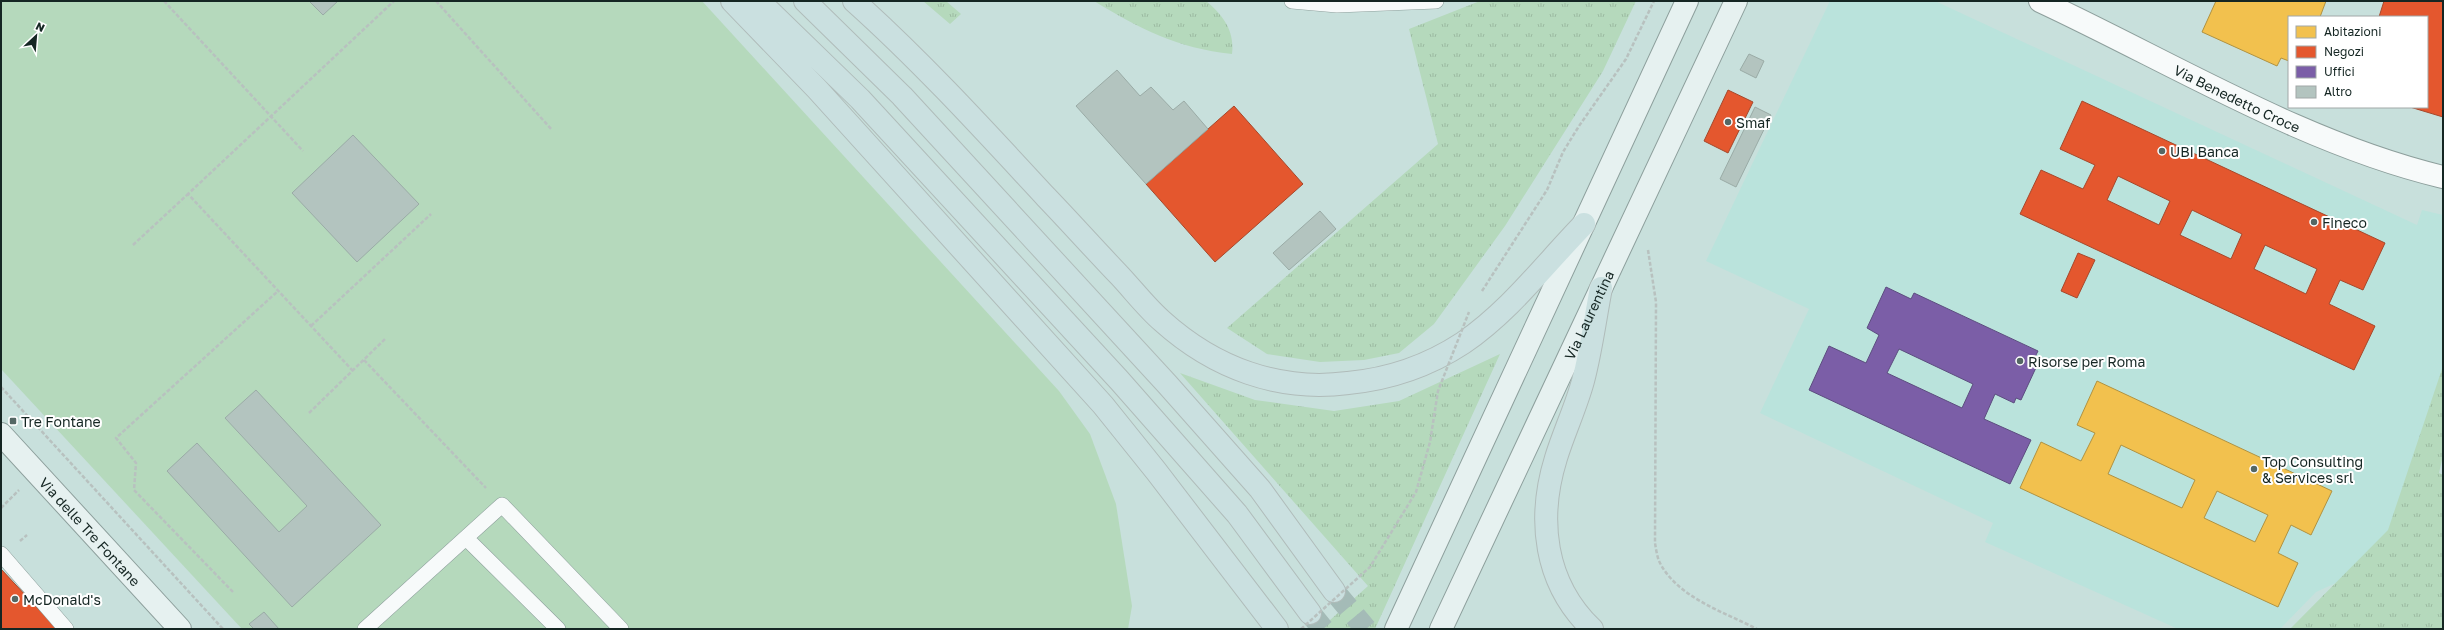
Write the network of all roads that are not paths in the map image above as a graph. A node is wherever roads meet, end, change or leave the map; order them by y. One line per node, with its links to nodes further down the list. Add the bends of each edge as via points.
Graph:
1 (732, 1): 23 (highway, via 817,89 1107,410)
2 (759, 1): 17 (highway, via 860,99 1124,385 1237,514)
3 (806, 1): 16 (highway, via 902,96 1172,390 1260,489)
4 (854, 1): 11 (highway, via 898,40 1160,319 1205,354 1259,377 1286,383 1334,385 1381,379 1429,362 1485,326)
5 (1292, 1): 6 (lane, via 1351,5)
6 (1436, 1)
7 (1687, 1): 11 (main road)
8 (1736, 1): 12 (main road, Via Laurentina)
9 (2040, 1): 10 (street, Via Benedetto Croce, via 2338,143 2396,164)
10 (2443, 177)
11 (1584, 224): 24 (main road)
12 (1601, 288): 25 (main road, Via Laurentina); 26 (highway, via 1583,381 1552,472 1545,518 1554,574 1567,600)
13 (1, 434): 19 (main road, Via delle Tre Fontane)
14 (466, 538): 20 (lane); 21 (lane); 22 (lane, via 502,505)
15 (1, 554): 18 (lane)
16 (1334, 591)
17 (1306, 621)
18 (66, 629)
19 (180, 629)
20 (365, 629)
21 (558, 629)
22 (621, 629)
23 (1277, 629)
24 (1396, 629)
25 (1440, 629)
26 (1592, 629)

